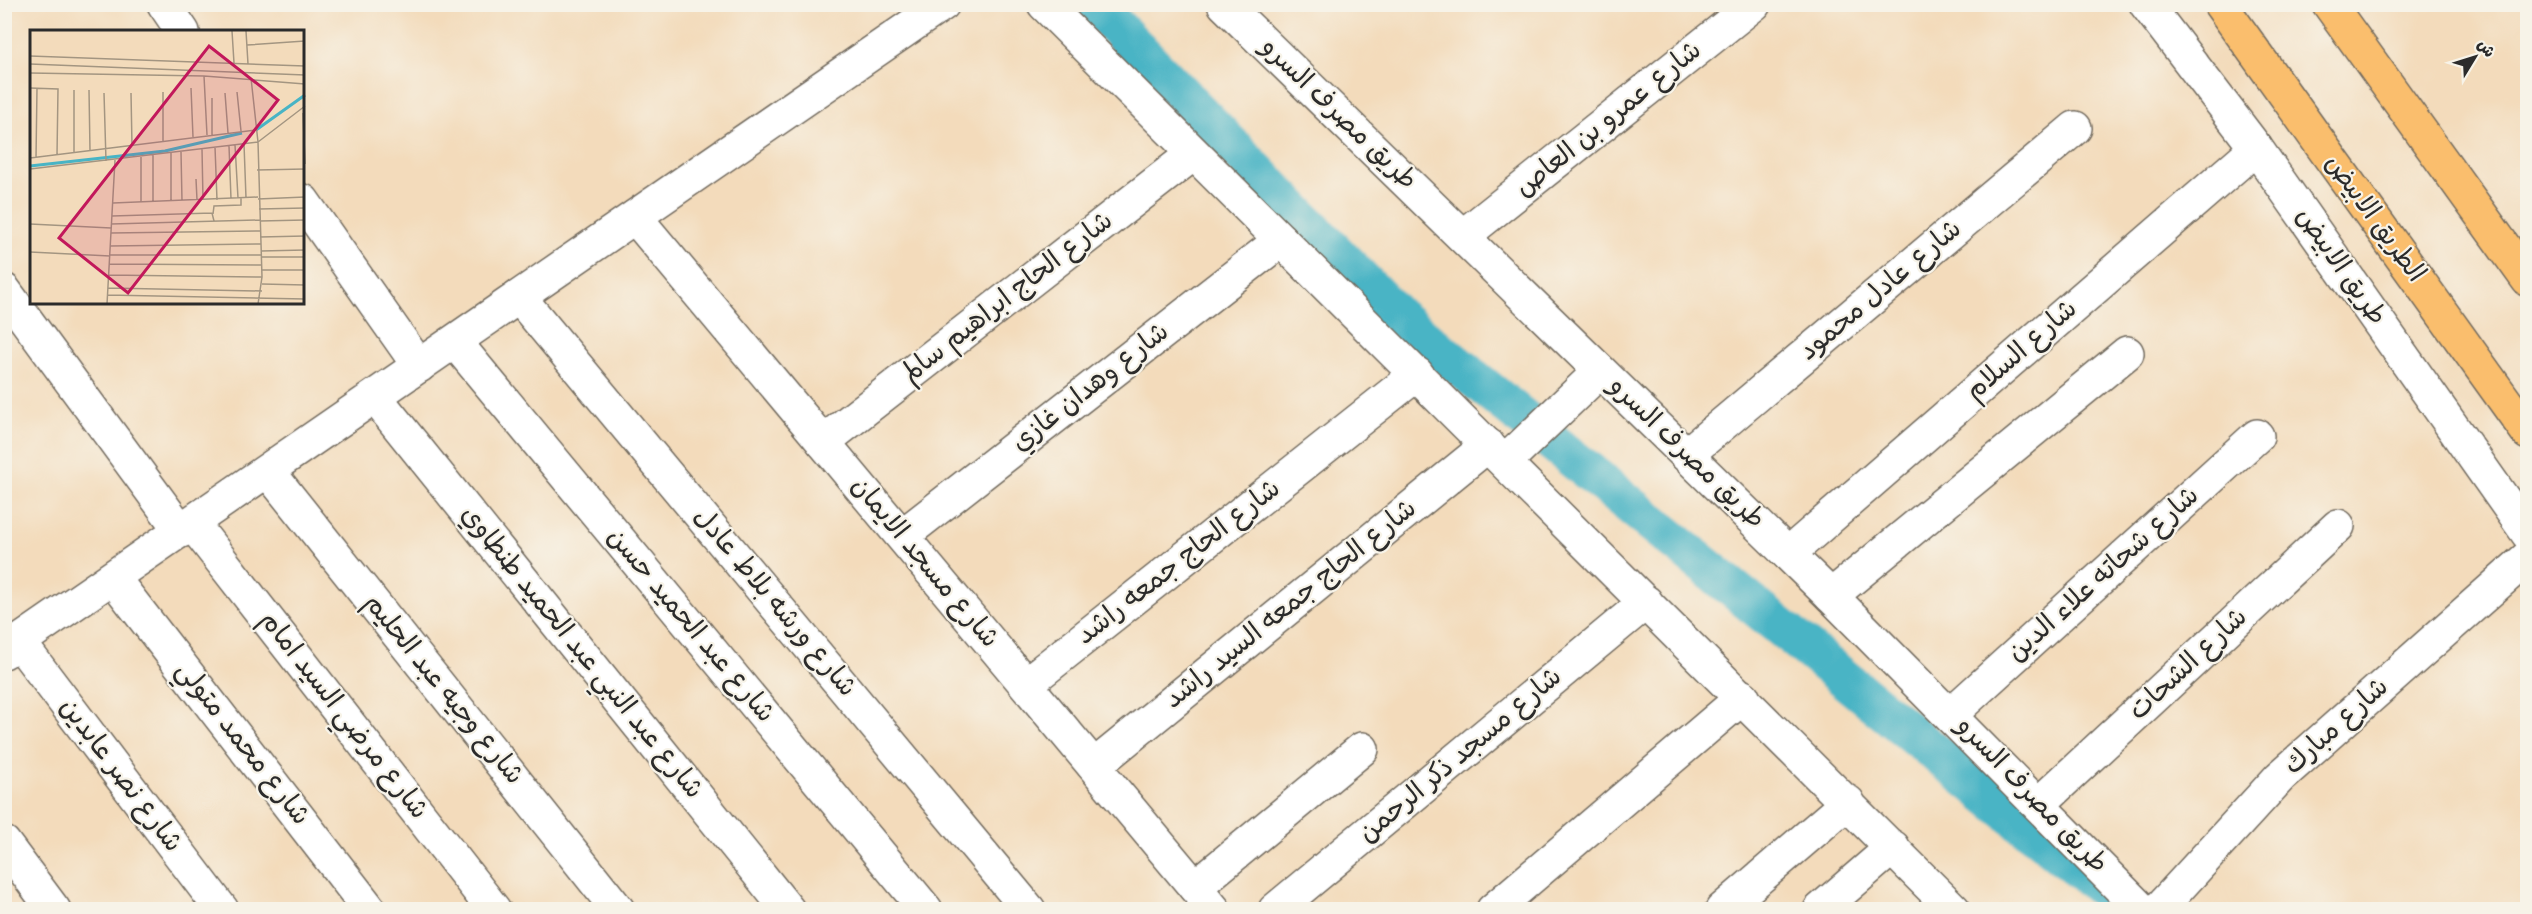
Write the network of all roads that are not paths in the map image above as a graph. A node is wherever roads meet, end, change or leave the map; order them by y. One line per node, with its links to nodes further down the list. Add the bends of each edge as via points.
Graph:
1 (164, 4): 9 (street)
2 (943, 4): 14 (street)
3 (1044, 4): 12 (street)
4 (1754, 4): 15 (street, شارع عمرو بن العاص)
5 (2146, 4): 11 (street, طريق الابيض)
6 (2220, 4): 26 (main road, الطريق الابيض)
7 (2329, 4): 17 (main road)
8 (1231, 7): 15 (street, طريق مصرف السرو)
9 (182, 30)
10 (2075, 128): 30 (street, شارع عادل محمود)
11 (2256, 148): 34 (street, طريق الابيض); 36 (street, شارع السلام)
12 (1193, 154): 16 (street); 28 (street, شارع الحاج ابراهيم سالم)
13 (304, 202): 22 (street)
14 (635, 217): 19 (street); 28 (street, شارع مسجد الايمان)
15 (1463, 236): 23 (street, طريق مصرف السرو)
16 (1281, 240): 24 (street); 35 (street, شارع وهدان غازي)
17 (2528, 280)
18 (4, 290): 33 (street, شارع مرضي السيد امام)
19 (519, 297): 20 (street); 59 (street, شارع ورشه بلاط عادل)
20 (455, 342): 22 (street); 58 (street, شارع عبد الحميد حسن)
21 (2127, 353): 39 (street)
22 (419, 366): 25 (street)
23 (1600, 371): 29 (street, شارع الحاج جمعه السيد راشد); 30 (street, طريق مصرف السرو)
24 (1417, 374): 29 (street); 42 (street, شارع الحاج جمعه راشد)
25 (375, 397): 31 (street); 57 (street, شارع عبد النبي عبد الحميد طنطاوي)
26 (2528, 433)
27 (2257, 436): 44 (street, شارع شحاته علاء الدين)
28 (823, 442): 35 (street, شارع مسجد الايمان)
29 (1496, 453): 40 (street); 46 (street, شارع الحاج جمعه السيد راشد)
30 (1686, 455): 36 (street, طريق مصرف السرو)
31 (268, 471): 33 (street); 56 (street, شارع وجيه عبد الحليم)
32 (2338, 526): 48 (street, شارع الشحات)
33 (186, 527): 38 (street); 55 (street, شارع مرضي السيد امام)
34 (2528, 534)
35 (902, 536): 42 (street, شارع مسجد الايمان)
36 (1788, 554): 39 (street, طريق مصرف السرو)
37 (2528, 557): 66 (street, شارع مبارك, via 2280,777)
38 (113, 578): 41 (street); 54 (street, شارع محمد متولي)
39 (1831, 596): 44 (street, طريق مصرف السرو)
40 (1646, 602): 43 (street); 60 (street, شارع مسجد ذكر الرحمن)
41 (12, 647): 53 (street, شارع نصر عابدين)
42 (1026, 684): 46 (street, شارع مسجد الايمان)
43 (1743, 697): 47 (street); 61 (street)
44 (1951, 714): 48 (street, طريق مصرف السرو)
45 (1362, 749): 51 (street)
46 (1094, 766): 51 (street, شارع مسجد الايمان)
47 (1848, 802): 50 (street); 62 (street)
48 (2040, 803): 65 (street, طريق مصرف السرو)
49 (4, 843): 52 (street)
50 (1893, 847): 63 (street); 64 (street)
51 (1204, 898)
52 (54, 909)
53 (222, 909)
54 (370, 909)
55 (494, 909)
56 (618, 909)
57 (788, 909)
58 (926, 909)
59 (1029, 909)
60 (1275, 909)
61 (1493, 909)
62 (1722, 909)
63 (1820, 909)
64 (1954, 909)
65 (2142, 909)
66 (2158, 909)

